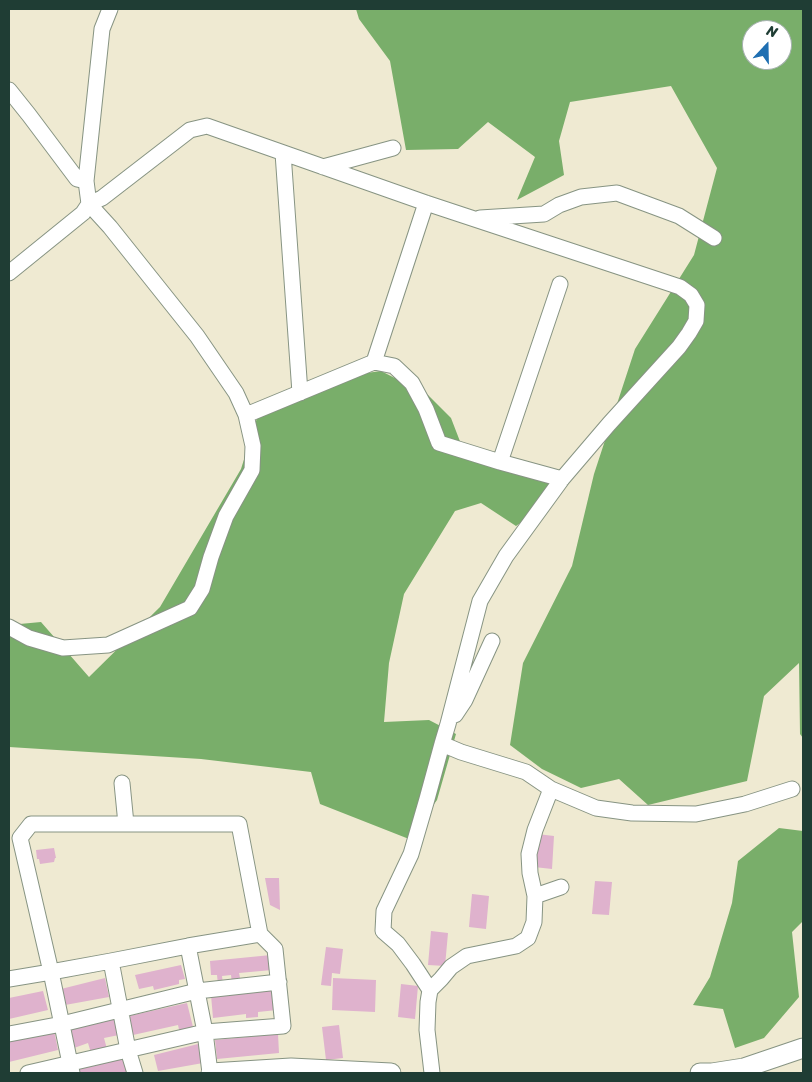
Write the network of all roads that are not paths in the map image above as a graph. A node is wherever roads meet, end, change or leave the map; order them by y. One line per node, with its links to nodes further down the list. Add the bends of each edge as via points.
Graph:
1 (110, 9): 6 (street, via 102,29)
2 (9, 90): 6 (street, via 77,179)
3 (393, 148): 5 (street)
4 (283, 153): 5 (street); 8 (street, via 207,126 190,130 102,198); 14 (street)
5 (323, 167): 7 (street)
6 (86, 181): 8 (street)
7 (426, 203): 9 (street); 13 (street)
8 (89, 204): 11 (street, via 83,214); 15 (street, via 197,336 236,393)
9 (472, 219): 10 (street, via 544,214 581,197 618,193 679,216); 17 (street, via 680,287 691,295 697,305 696,321 680,347)
10 (714, 238)
11 (9, 273)
12 (560, 284): 16 (street)
13 (374, 362): 14 (street); 16 (street, via 394,366 412,383 439,443)
14 (300, 393): 15 (street)
15 (246, 415): 18 (street, via 253,446 252,470 226,516 202,589 190,608 108,645 63,648 29,638)
16 (500, 462): 17 (street)
17 (562, 479): 20 (street, via 506,556 480,601)
18 (9, 627)
19 (492, 641): 20 (street, via 465,700)
20 (448, 724): 21 (street)
21 (442, 744): 23 (street, via 526,772); 34 (street, via 411,854 384,911 383,931 398,944)
22 (122, 784): 25 (street)
23 (551, 789): 24 (street, via 596,808 632,813 696,814 745,804); 27 (street, via 529,854)
24 (792, 789)
25 (126, 824): 28 (street, via 239,824); 31 (street, via 31,824 20,838)
26 (561, 888): 27 (street)
27 (536, 896): 34 (street, via 534,922 528,938 516,946 467,956 451,967)
28 (260, 934): 29 (street); 33 (street, via 275,949)
29 (188, 946): 30 (street); 35 (street)
30 (111, 960): 31 (street); 36 (street)
31 (51, 972): 32 (street); 37 (street)
32 (9, 979)
33 (279, 982): 35 (street); 38 (street, via 283,1026)
34 (430, 990): 47 (street, via 428,1030)
35 (197, 991): 36 (street); 38 (street)
36 (120, 1010): 37 (street); 41 (street)
37 (62, 1024): 39 (street); 42 (street)
38 (205, 1032): 41 (street); 45 (street)
39 (9, 1034)
40 (803, 1048): 48 (street, via 744,1068)
41 (128, 1050): 42 (street); 44 (street)
42 (71, 1068): 43 (street)
43 (28, 1073)
44 (135, 1073)
45 (210, 1073): 46 (street, via 291,1068)
46 (391, 1073)
47 (432, 1073)
48 (700, 1073)

